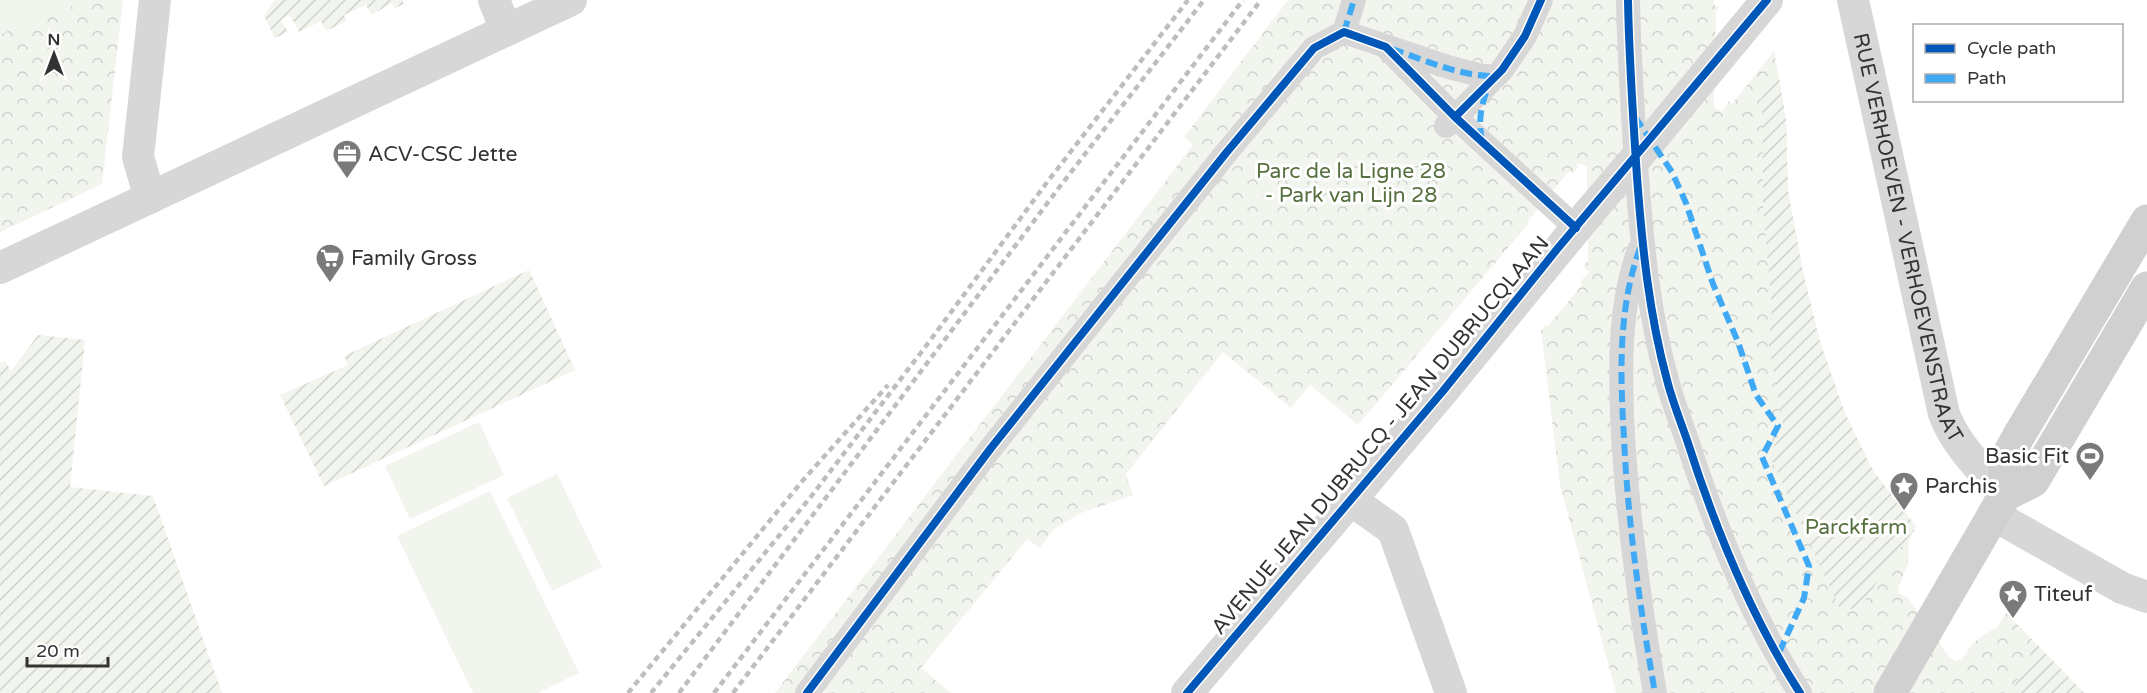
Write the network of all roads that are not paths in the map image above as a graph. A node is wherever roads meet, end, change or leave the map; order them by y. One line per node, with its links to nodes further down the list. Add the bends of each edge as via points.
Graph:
1 (155, 0): 15 (street, via 138,157)
2 (494, 0): 9 (street)
3 (571, 0): 9 (street)
4 (1354, 0): 10 (street)
5 (1541, 0): 12 (street, via 1525,36)
6 (1628, 0): 18 (street)
7 (1767, 0): 16 (street, AVENUE JEAN DUBRUCQ - JEAN DUBRUCQLAAN, bridge)
8 (1853, 0): 22 (street, RUE VERHOEVEN - VERHOEVENSTRAAT, via 1944,414)
9 (506, 30): 15 (street)
10 (1344, 32): 11 (street); 24 (street, via 1314,48 1233,145 992,448)
11 (1386, 47): 12 (street, via 1448,68); 13 (street)
12 (1496, 76): 13 (street); 14 (street, via 1481,109 1479,129)
13 (1450, 121): 14 (street)
14 (1483, 142): 16 (street)
15 (150, 198): 19 (street)
16 (1582, 221): 21 (street, AVENUE JEAN DUBRUCQ - JEAN DUBRUCQLAAN)
17 (2147, 221): 22 (main road, via 2013,445 2005,461)
18 (1642, 242): 27 (street, via 1624,322 1622,412 1633,552); 28 (street, via 1666,379 1700,482 1731,564 1777,657)
19 (0, 268)
20 (2147, 288): 22 (main road, via 2033,481)
21 (1351, 500): 25 (street, AVENUE JEAN DUBRUCQ - JEAN DUBRUCQLAAN); 26 (street, via 1393,530)
22 (1999, 505): 23 (street, RUE VERHOEVEN - VERHOEVENSTRAAT, via 2122,588); 29 (main road)
23 (2147, 597)
24 (807, 693)
25 (1187, 693)
26 (1451, 693)
27 (1654, 693)
28 (1800, 693)
29 (1890, 693)

